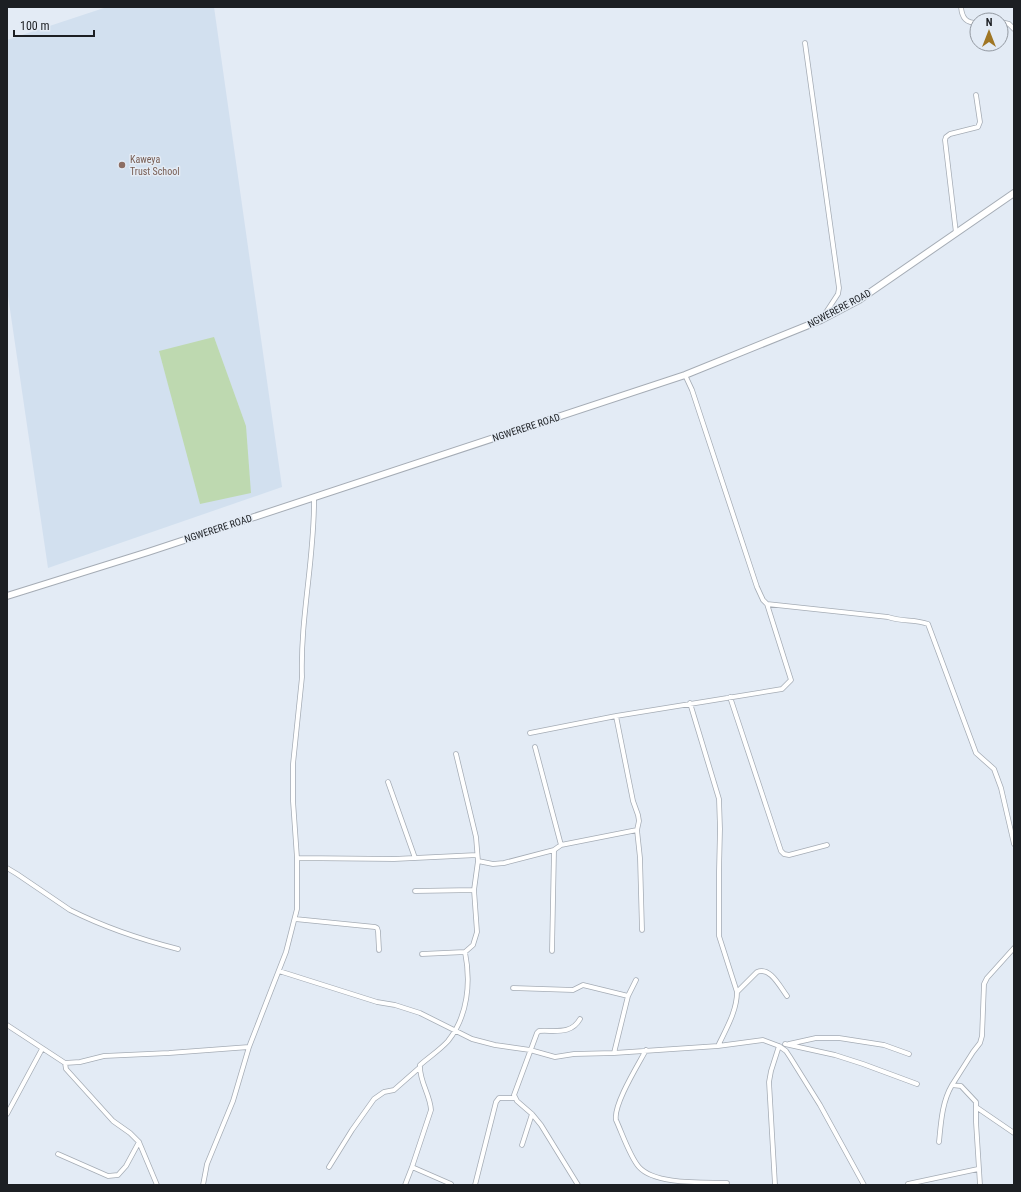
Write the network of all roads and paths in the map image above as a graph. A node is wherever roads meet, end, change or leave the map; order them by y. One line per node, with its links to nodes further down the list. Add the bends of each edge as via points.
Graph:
1 (961, 7): 2 (street, via 962,15)
2 (969, 22)
3 (805, 43): 7 (street, via 839,288 838,294)
4 (976, 94): 6 (street, via 980,122 978,127 950,134 945,140)
5 (1014, 193): 6 (main road, NGWERERE ROAD)
6 (956, 233): 7 (main road, NGWERERE ROAD, via 859,300)
7 (821, 320): 8 (main road, NGWERERE ROAD)
8 (685, 375): 9 (main road, NGWERERE ROAD); 11 (street, via 757,587)
9 (314, 497): 10 (main road, NGWERERE ROAD); 25 (street, via 302,677 292,764)
10 (7, 596)
11 (766, 604): 12 (street, via 791,680 782,689); 20 (street, via 888,617 898,621 917,620 928,624 976,753 994,769)
12 (730, 697): 13 (street); 22 (street, via 781,851 789,855)
13 (690, 703): 14 (street); 42 (street, via 719,800 720,936)
14 (616, 716): 15 (street); 19 (street, via 638,815)
15 (530, 733)
16 (535, 747): 21 (street)
17 (456, 754): 24 (street, via 476,837)
18 (388, 782): 26 (street)
19 (637, 830): 21 (street); 32 (street)
20 (1014, 844)
21 (561, 845): 23 (street)
22 (827, 846)
23 (554, 850): 27 (street, via 504,864); 36 (street)
24 (477, 855): 26 (street); 27 (street)
25 (297, 858): 26 (street); 31 (street)
26 (415, 858)
27 (478, 861): 29 (street)
28 (7, 868): 34 (street, via 70,910 130,936)
29 (474, 890): 30 (street); 37 (street, via 477,932 473,945)
30 (415, 891)
31 (295, 919): 35 (street, via 375,927 378,931); 39 (street)
32 (642, 930)
33 (1014, 948): 60 (street, via 984,984 980,1043)
34 (178, 949)
35 (379, 950)
36 (552, 951)
37 (465, 952): 38 (street); 47 (street, via 468,971 467,998)
38 (422, 954)
39 (279, 971): 47 (street, via 377,1002 410,1009); 49 (street)
40 (636, 980): 43 (street)
41 (513, 988): 43 (street, via 573,990 583,985)
42 (737, 992): 44 (street, via 757,972 766,970); 50 (street, via 737,1001)
43 (628, 996): 55 (street)
44 (787, 996)
45 (580, 1019): 53 (street, via 571,1029 539,1031)
46 (7, 1025): 52 (street)
47 (455, 1030): 53 (street, via 494,1045); 58 (street, via 449,1040 420,1065)
48 (785, 1044): 51 (street); 56 (street, via 816,1038 840,1038 884,1045); 59 (street, via 835,1055)
49 (249, 1046): 57 (street, via 108,1055); 77 (street, via 233,1101 207,1164)
50 (718, 1046): 51 (street, via 763,1040); 54 (street)
51 (779, 1046): 81 (street, via 769,1082); 82 (street, via 786,1051 820,1105)
52 (42, 1049): 57 (street); 63 (street)
53 (530, 1050): 55 (street, via 555,1057); 61 (street)
54 (646, 1050): 55 (street); 73 (street, via 615,1114 639,1168 670,1181)
55 (614, 1053)
56 (909, 1054)
57 (65, 1063): 66 (street, via 66,1069 107,1115)
58 (420, 1068): 70 (street, via 394,1090 384,1092 374,1099); 71 (street, via 431,1110)
59 (917, 1084)
60 (952, 1085): 62 (street, via 961,1086 967,1091 976,1102); 67 (street, via 946,1094 942,1111)
61 (515, 1098): 64 (street); 79 (street, via 497,1099)
62 (976, 1107): 65 (street); 72 (street)
63 (7, 1114)
64 (532, 1114): 68 (street); 80 (street)
65 (1014, 1132)
66 (139, 1142): 69 (street, via 118,1175 108,1176); 76 (street)
67 (939, 1142)
68 (522, 1145)
69 (58, 1154)
70 (329, 1167)
71 (412, 1167): 74 (street); 78 (street)
72 (978, 1169): 75 (street); 83 (street)
73 (727, 1183)
74 (451, 1184)
75 (908, 1184)
76 (157, 1185)
77 (203, 1185)
78 (405, 1185)
79 (475, 1185)
80 (578, 1185)
81 (775, 1185)
82 (864, 1185)
83 (980, 1185)

